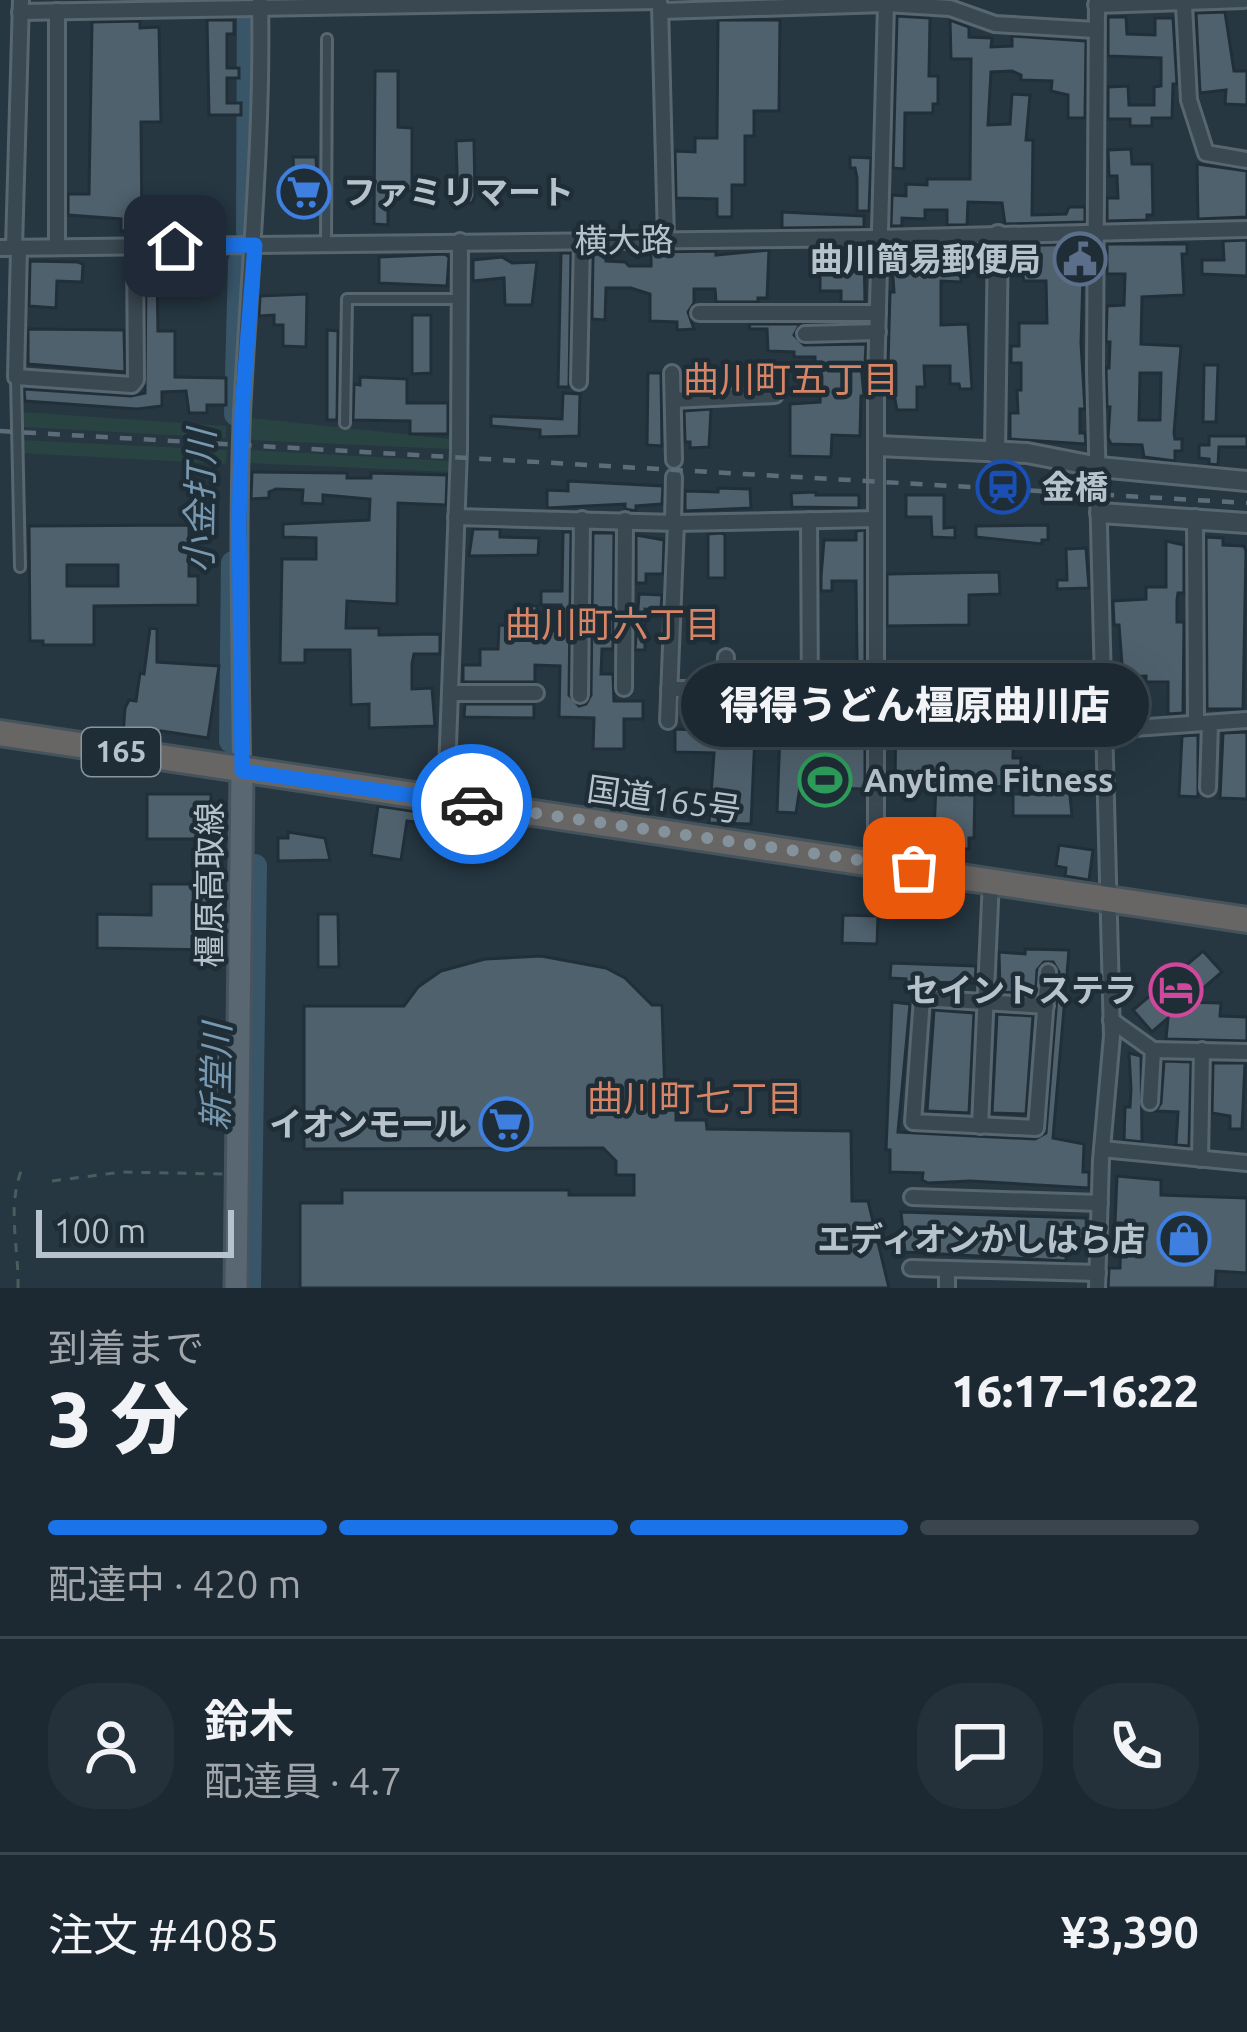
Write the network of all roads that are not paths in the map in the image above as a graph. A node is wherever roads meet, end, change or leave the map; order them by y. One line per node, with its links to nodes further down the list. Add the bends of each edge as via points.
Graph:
1 (1244, 0): 6 (street)
2 (1097, 2): 6 (street); 9 (street)
3 (261, 4): 4 (street); 8 (street); 20 (street)
4 (660, 4): 5 (street); 16 (street)
5 (886, 4): 9 (street, via 950,8 995,24); 15 (street)
6 (1184, 5): 11 (street, via 1190,100 1206,153)
7 (21, 6): 8 (street); 23 (street)
8 (57, 11): 22 (street)
9 (1095, 30): 13 (street)
10 (327, 39): 19 (lane)
11 (1247, 160)
12 (1247, 229): 13 (street, 横大路)
13 (1096, 233): 14 (street, 横大路); 38 (street)
14 (998, 236): 15 (street, 横大路); 36 (street)
15 (878, 238): 16 (street, 横大路); 26 (street)
16 (666, 240): 17 (street, 横大路)
17 (582, 241): 18 (street, 横大路); 31 (street)
18 (460, 242): 19 (street, 横大路); 24 (street)
19 (326, 244): 20 (street, 横大路)
20 (255, 245): 21 (street, 横大路); 63 (street, via 239,523)
21 (135, 246): 22 (street, 横大路); 30 (street, via 132,385)
22 (57, 247): 23 (street, 横大路)
23 (11, 248): 30 (street)
24 (460, 298): 34 (lane, via 347,298); 42 (street)
25 (699, 313): 26 (street)
26 (878, 313): 27 (street)
27 (878, 332): 28 (street); 35 (street)
28 (805, 334)
29 (672, 373): 33 (street)
30 (16, 377): 50 (lane)
31 (579, 382)
32 (775, 395): 33 (street)
33 (673, 400): 37 (street)
34 (345, 423)
35 (878, 446): 36 (street); 45 (street)
36 (995, 453): 38 (street)
37 (674, 460)
38 (1099, 467): 40 (street); 41 (street)
39 (674, 477): 48 (street)
40 (1247, 481)
41 (1100, 513): 43 (street); 61 (street)
42 (456, 517): 44 (street); 54 (street)
43 (1196, 517): 49 (street); 60 (street)
44 (582, 518): 46 (street); 56 (street)
45 (875, 518): 47 (street); 66 (street)
46 (626, 520): 48 (street); 52 (street)
47 (809, 520): 48 (street); 57 (street)
48 (674, 523): 53 (street)
49 (1247, 523)
50 (20, 567)
51 (726, 657): 53 (street, via 724,689)
52 (624, 688)
53 (669, 689): 59 (street)
54 (450, 693): 55 (street); 65 (street)
55 (536, 693)
56 (580, 695)
57 (810, 700)
58 (1247, 720): 60 (street)
59 (668, 721)
60 (1203, 723): 61 (street); 64 (street)
61 (1106, 730): 68 (street)
62 (0, 733): 63 (highway, 国道165号 / 165)
63 (242, 771): 65 (highway, 国道165号 / 165); 87 (main road, 橿原高取線)
64 (1208, 788)
65 (446, 800): 66 (highway, 国道165号 / 165)
66 (876, 862): 67 (highway, 国道165号 / 165)
67 (991, 880): 68 (highway, 国道165号 / 165); 71 (street)
68 (1108, 899): 69 (highway, 国道165号 / 165); 73 (street)
69 (1247, 920)
70 (1048, 972): 72 (street)
71 (987, 1002): 72 (street); 78 (street); 78 (street, via 922,998 913,1122)
72 (1046, 1006): 78 (street, via 1036,1128)
73 (1111, 1020): 74 (street); 79 (street)
74 (1153, 1050): 75 (street); 77 (street)
75 (1202, 1050): 76 (street); 80 (street)
76 (1247, 1052)
77 (1150, 1102)
78 (980, 1126)
79 (1102, 1149): 80 (street); 83 (street)
80 (1200, 1160): 81 (street)
81 (1247, 1163)
82 (912, 1197): 83 (street)
83 (1100, 1202): 86 (street)
84 (911, 1268): 85 (street)
85 (946, 1269): 86 (street); 88 (street)
86 (1097, 1281)
87 (236, 1288)
88 (947, 1288)

